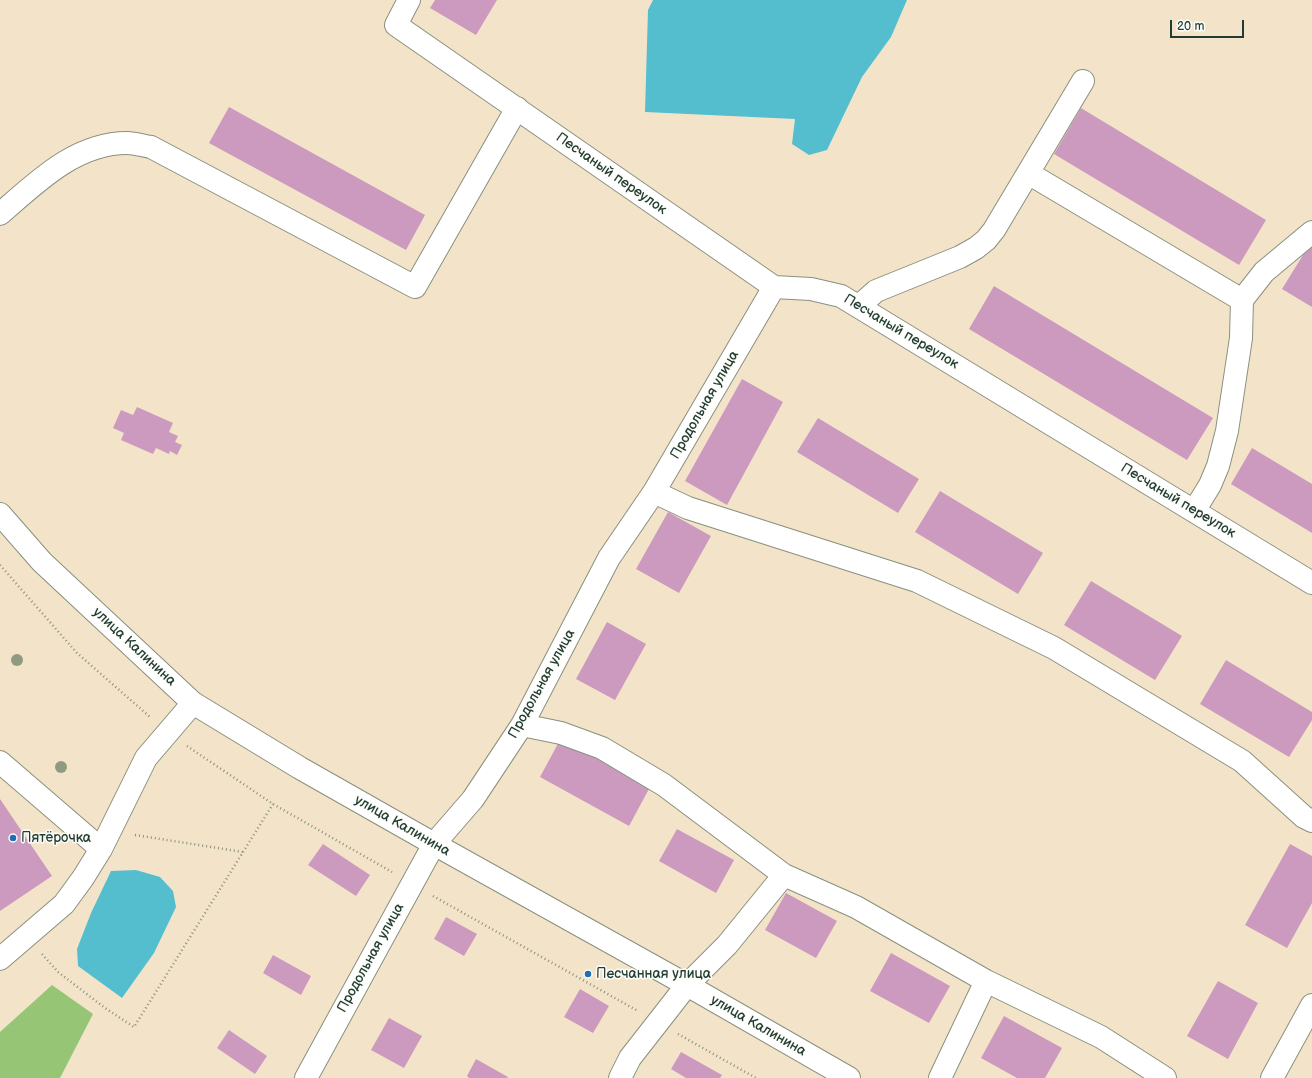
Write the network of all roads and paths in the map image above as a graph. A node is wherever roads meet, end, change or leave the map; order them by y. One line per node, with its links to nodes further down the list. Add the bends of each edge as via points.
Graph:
1 (409, 0): 3 (street, Песчаный переулок, via 396,25)
2 (1083, 81): 4 (street)
3 (517, 108): 5 (street, via 415,288 151,147 128,143 102,146 74,157 48,173); 7 (street, Песчаный переулок)
4 (1028, 173): 8 (street); 9 (street, via 994,230 976,248 876,291)
5 (0, 214)
6 (1312, 232): 8 (street, via 1264,272)
7 (774, 287): 9 (street, Песчаный переулок, via 826,292 841,296); 10 (street, Продольная улица)
8 (1242, 300): 11 (street, via 1242,338 1227,430 1218,466)
9 (859, 306): 11 (street, Песчаный переулок)
10 (654, 492): 16 (street, Продольная улица, via 609,558); 20 (street, via 688,508 917,581 1054,648 1242,761 1304,817)
11 (1194, 511): 14 (street, Песчаный переулок)
12 (0, 514): 15 (street, улица Калинина, via 42,562)
13 (0, 565): 17 (path, via 77,653)
14 (1312, 583)
15 (193, 702): 17 (street); 22 (street, улица Калинина, via 300,768)
16 (522, 725): 22 (street, Продольная улица, via 472,799); 24 (street, via 561,733 602,748 664,785)
17 (168, 733): 19 (path); 21 (street, via 146,758)
18 (0, 762): 21 (street)
19 (273, 804): 23 (path); 25 (path)
20 (1312, 821)
21 (105, 840): 23 (path); 26 (street, via 64,904)
22 (434, 844): 25 (street, Продольная улица); 29 (street, улица Калинина)
23 (243, 852): 26 (path, via 134,1027 58,972)
24 (784, 875): 28 (street, via 856,907); 29 (street, via 727,945)
25 (412, 884): 31 (path); 32 (street, Продольная улица)
26 (27, 936): 27 (street)
27 (0, 959)
28 (986, 981): 36 (street); 37 (street, via 1101,1037)
29 (687, 985): 31 (street); 35 (street, улица Калинина)
30 (1312, 1005): 38 (street)
31 (658, 1022): 33 (street, via 630,1058); 34 (path)
32 (306, 1078)
33 (620, 1078)
34 (756, 1078)
35 (849, 1078)
36 (940, 1078)
37 (1165, 1078)
38 (1272, 1078)

